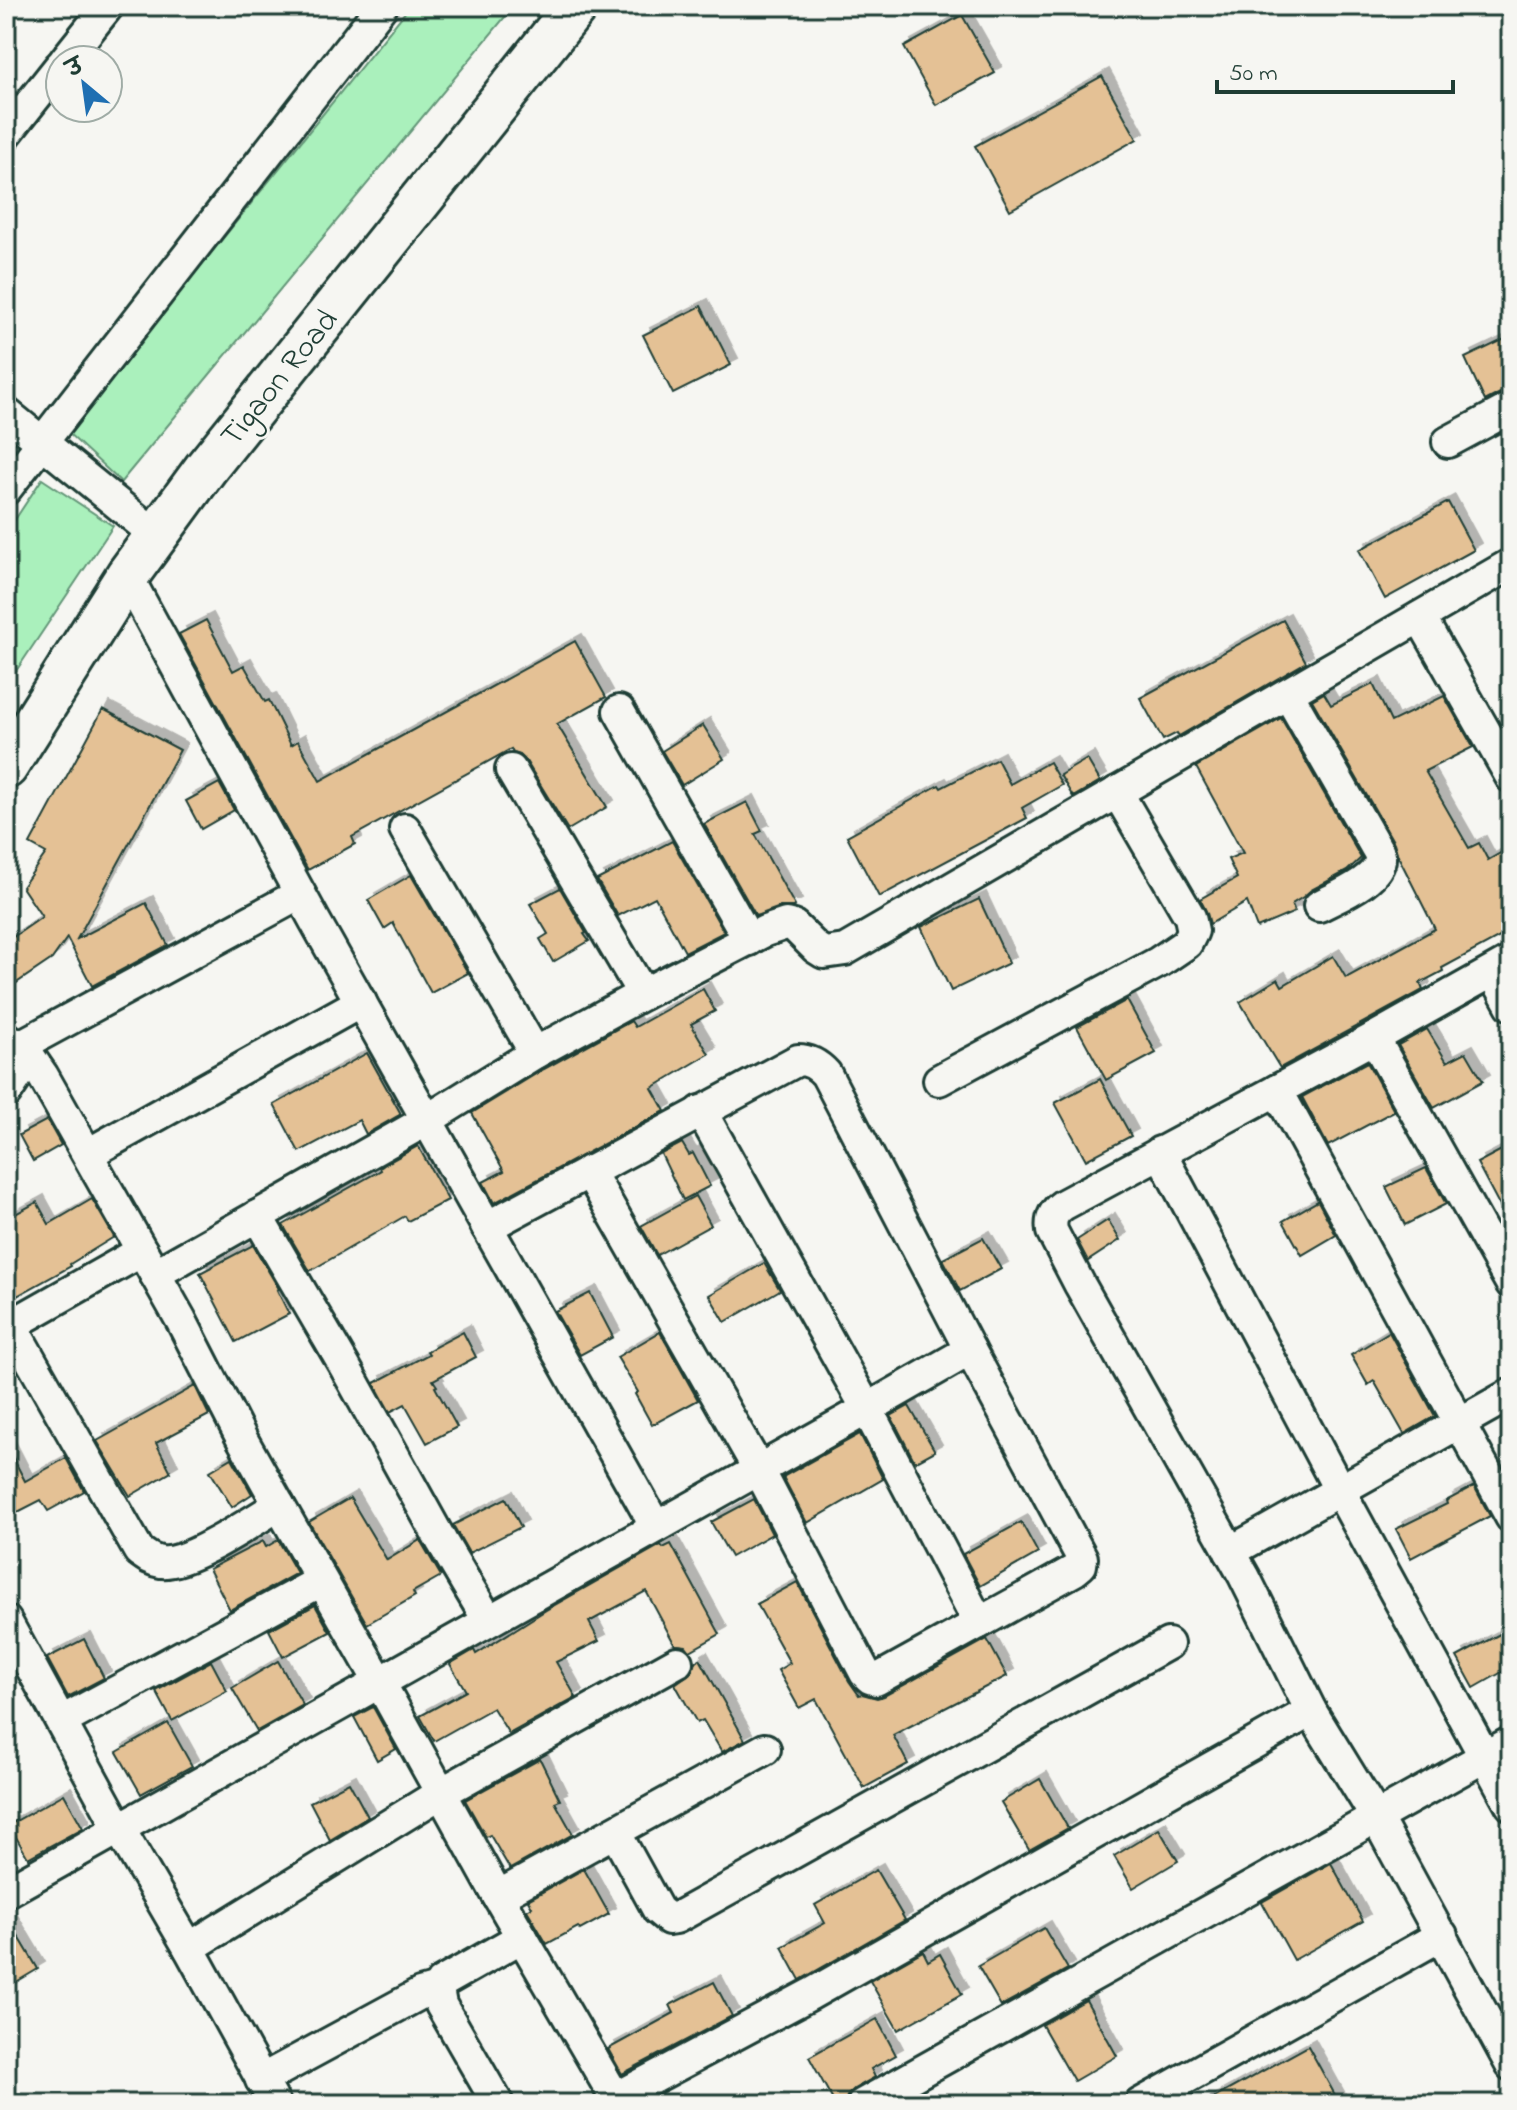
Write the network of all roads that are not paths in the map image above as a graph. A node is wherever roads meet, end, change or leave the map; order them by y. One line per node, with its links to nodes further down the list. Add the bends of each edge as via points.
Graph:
1 (108, 6): 5 (street)
2 (382, 6): 10 (street)
3 (546, 6): 13 (street)
4 (576, 6): 13 (street, Tigaon Road, via 244,419)
5 (78, 44)
6 (44, 86): 7 (street)
7 (6, 134)
8 (1511, 408): 11 (street)
9 (6, 413): 10 (street)
10 (43, 442): 12 (street); 13 (street)
11 (1448, 442)
12 (6, 489)
13 (146, 527): 15 (street, Tigaon Road); 19 (street)
14 (1511, 564): 16 (street)
15 (127, 576): 20 (street, Tigaon Road); 25 (street)
16 (1420, 617): 17 (street); 22 (street)
17 (1288, 694): 23 (street); 26 (street, via 1380,857 1371,877)
18 (619, 711): 27 (street)
19 (6, 718)
20 (6, 767)
21 (511, 770): 29 (street)
22 (1511, 777)
23 (1117, 792): 27 (street, via 845,950 824,953 786,924); 35 (street, via 1190,917 1193,931 1187,943)
24 (405, 829): 34 (street)
25 (300, 894): 30 (street); 33 (street)
26 (1319, 906)
27 (749, 940): 29 (street)
28 (1502, 966): 31 (street); 32 (street)
29 (643, 994): 34 (street)
30 (361, 1002): 39 (street); 41 (street)
31 (1511, 1005)
32 (1374, 1038): 36 (street); 46 (street)
33 (18, 1047): 37 (street); 41 (street)
34 (535, 1053): 39 (street)
35 (939, 1080)
36 (1277, 1090): 40 (street); 51 (street)
37 (6, 1093)
38 (701, 1111): 42 (street); 48 (street, via 798,1060 818,1065); 50 (street)
39 (427, 1120): 43 (street); 44 (street)
40 (1160, 1152): 53 (street); 57 (street, via 1056,1210 1052,1231)
41 (88, 1154): 45 (street)
42 (589, 1171): 44 (street); 52 (street)
43 (257, 1216): 45 (street); 59 (street)
44 (487, 1227): 56 (street)
45 (149, 1263): 47 (street); 54 (street)
46 (1511, 1283)
47 (8, 1327): 54 (street, via 139,1551 152,1560 164,1563 202,1550)
48 (970, 1350): 50 (street); 61 (street, via 1082,1558 1075,1570)
49 (1511, 1394): 51 (street)
50 (867, 1409): 52 (street); 61 (street)
51 (1459, 1424): 53 (street); 55 (street)
52 (759, 1470): 56 (street); 61 (street, via 870,1678 876,1680)
53 (1340, 1491): 57 (street); 69 (street)
54 (279, 1505): 58 (street)
55 (1511, 1517)
56 (656, 1527): 59 (street)
57 (1230, 1552): 65 (street)
58 (321, 1581): 64 (street); 66 (street)
59 (488, 1620): 64 (street)
60 (6, 1621): 66 (street)
61 (979, 1623)
62 (1168, 1644): 74 (street, via 676,1918 658,1910)
63 (677, 1662): 70 (street)
64 (379, 1681): 70 (street); 73 (street)
65 (1311, 1711): 72 (street); 83 (street)
66 (62, 1721): 73 (street)
67 (1511, 1742): 69 (street)
68 (765, 1749): 74 (street)
69 (1484, 1758): 71 (street); 72 (street)
70 (441, 1793): 76 (street); 79 (street)
71 (1511, 1805)
72 (1376, 1817): 77 (street); 85 (street)
73 (119, 1828): 75 (street); 79 (street)
74 (615, 1832): 76 (street)
75 (6, 1892)
76 (498, 1896): 78 (street)
77 (1442, 1935): 81 (street); 86 (street)
78 (522, 1937): 80 (street); 83 (street)
79 (189, 1948): 82 (street)
80 (438, 1989): 82 (street, via 420,1994); 84 (street, via 441,2005)
81 (1511, 2065)
82 (268, 2092)
83 (618, 2101)
84 (498, 2104)
85 (863, 2104)
86 (1140, 2104)

